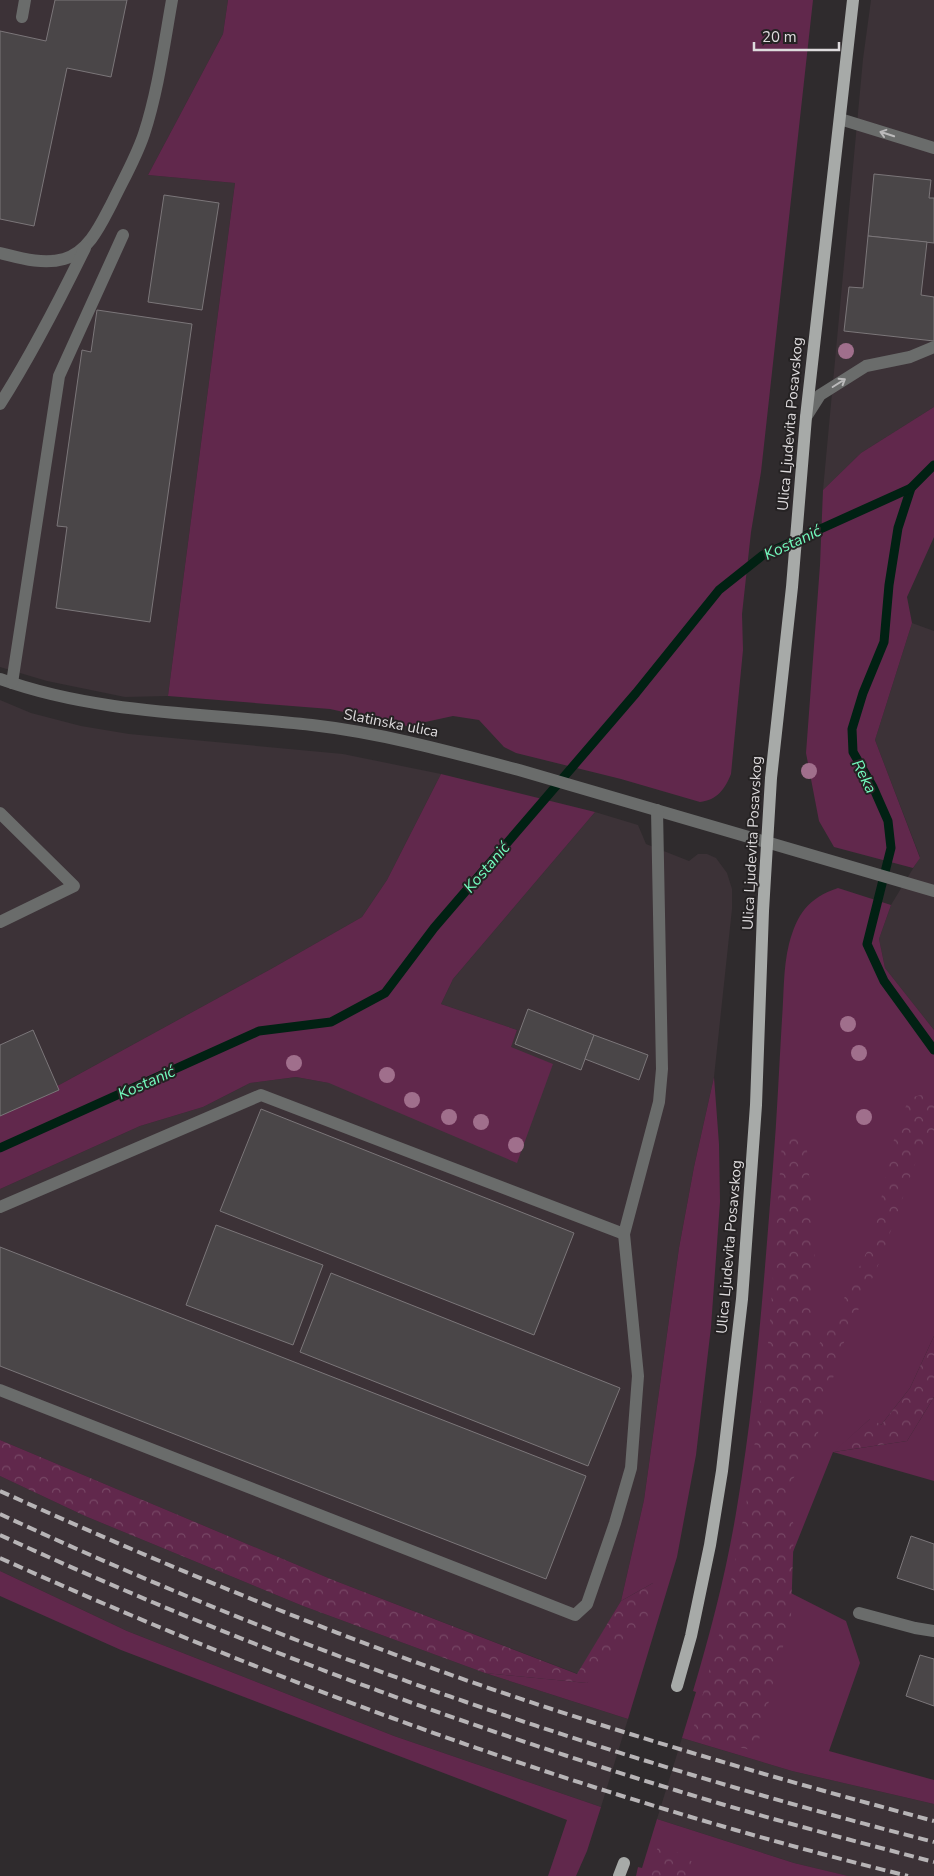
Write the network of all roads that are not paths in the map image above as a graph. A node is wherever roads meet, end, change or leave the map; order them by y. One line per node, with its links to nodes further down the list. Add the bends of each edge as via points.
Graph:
1 (25, 0): 4 (street)
2 (172, 0): 8 (street, via 144,134 103,221)
3 (853, 0): 5 (main road, Ulica Ljudevita Posavskog)
4 (22, 17)
5 (840, 119): 6 (street, one-way to 5); 12 (main road, Ulica Ljudevita Posavskog)
6 (934, 148)
7 (123, 235): 13 (street, via 59,376)
8 (85, 248): 9 (street, via 64,259 39,261); 11 (street, via 61,298)
9 (0, 254)
10 (934, 347): 12 (street, one-way to 10, via 820,395 866,366 910,357)
11 (0, 404)
12 (806, 417): 16 (main road, Ulica Ljudevita Posavskog, via 792,588 770,778)
13 (6, 681): 14 (street, Slatinska ulica, via 110,706 371,733 520,770)
14 (657, 810): 16 (street, Slatinska ulica); 20 (street, via 662,1069 659,1102)
15 (0, 813): 18 (street, via 74,886)
16 (767, 842): 17 (street, Slatinska ulica); 24 (main road, Ulica Ljudevita Posavskog, via 756,1105 742,1299 710,1545)
17 (934, 891)
18 (0, 922)
19 (0, 1207): 20 (street, via 261,1095)
20 (624, 1234): 21 (street, via 638,1376 631,1468 616,1523 587,1604 575,1615)
21 (0, 1390)
22 (859, 1613): 23 (street)
23 (934, 1630)
24 (677, 1686)
25 (624, 1863): 26 (main road)
26 (619, 1876)

